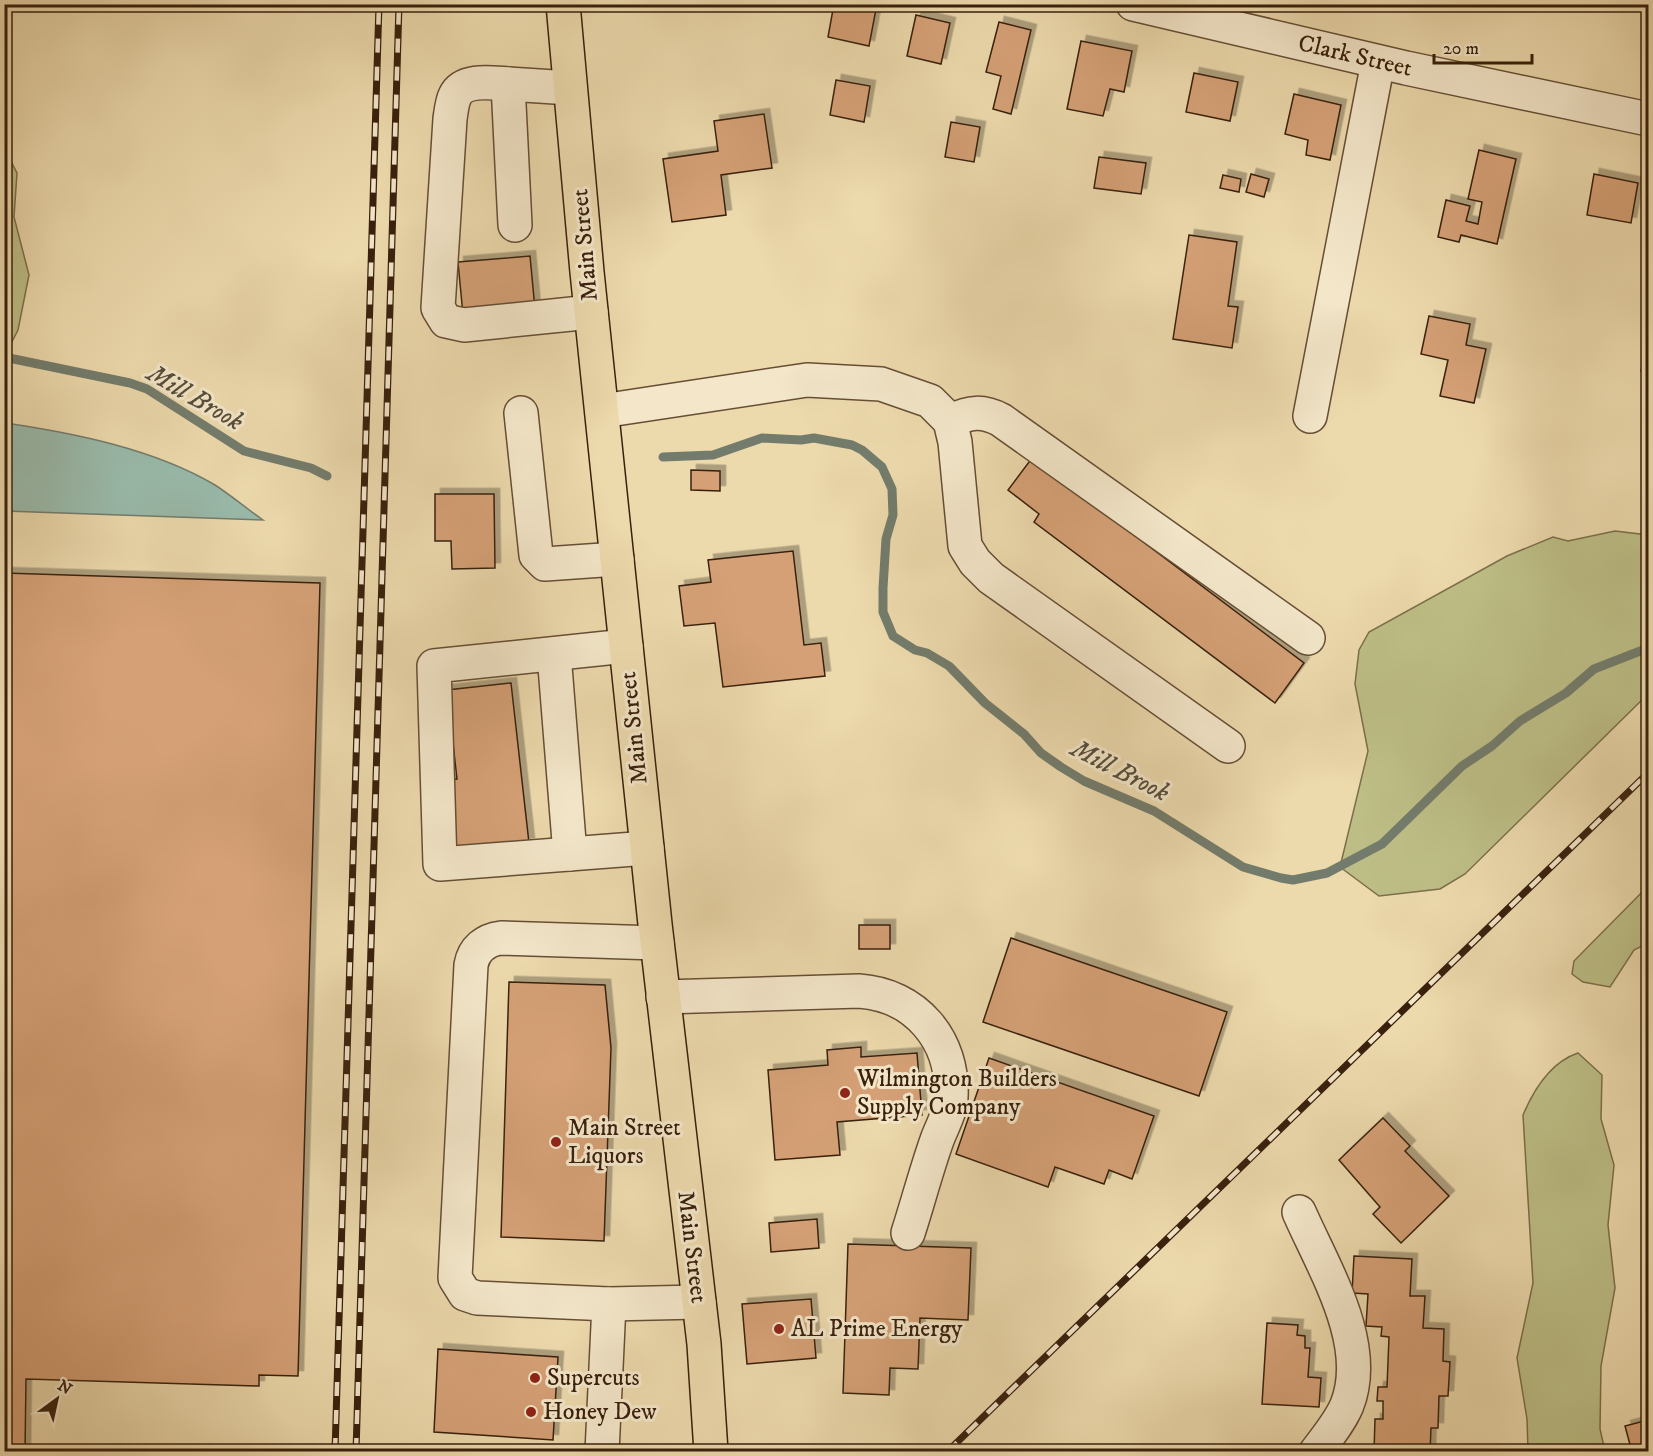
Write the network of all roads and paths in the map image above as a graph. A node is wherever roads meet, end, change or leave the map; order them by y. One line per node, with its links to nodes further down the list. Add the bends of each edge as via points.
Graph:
1 (563, 4): 5 (main road, Main Street)
2 (1133, 4): 3 (street, Clark Street)
3 (1378, 62): 6 (street, Clark Street); 11 (street)
4 (508, 84): 5 (street); 7 (street); 8 (street, via 463,86 455,95 450,119 438,308 446,321 464,325)
5 (570, 88): 8 (main road, Main Street)
6 (1648, 119)
7 (515, 225)
8 (591, 312): 9 (main road, Main Street)
9 (602, 411): 12 (street, via 807,380 881,384 930,401); 13 (main road, Main Street)
10 (521, 413): 13 (street, via 536,555 545,564)
11 (1310, 416)
12 (950, 421): 14 (street, via 967,413 986,412 1001,420); 17 (street, via 965,546 975,561 991,578)
13 (617, 559): 15 (main road, Main Street)
14 (1308, 638)
15 (626, 646): 16 (street); 18 (main road, Main Street)
16 (554, 654): 19 (street); 19 (street, via 434,666 440,864)
17 (1228, 746)
18 (647, 849): 19 (street); 20 (main road, Main Street)
19 (570, 854)
20 (657, 943): 21 (main road, Main Street); 25 (street, via 494,939 478,948 471,965 454,1272 457,1284 465,1294 477,1298)
21 (663, 997): 23 (street, via 859,991 884,994 919,1014 945,1048 951,1096); 24 (main road, Main Street)
22 (1299, 1212): 28 (street, via 1346,1321 1355,1357 1354,1382 1346,1406)
23 (908, 1233)
24 (699, 1302): 25 (street); 27 (main road, Main Street)
25 (609, 1304): 26 (street)
26 (602, 1452)
27 (711, 1452)
28 (1316, 1452)

